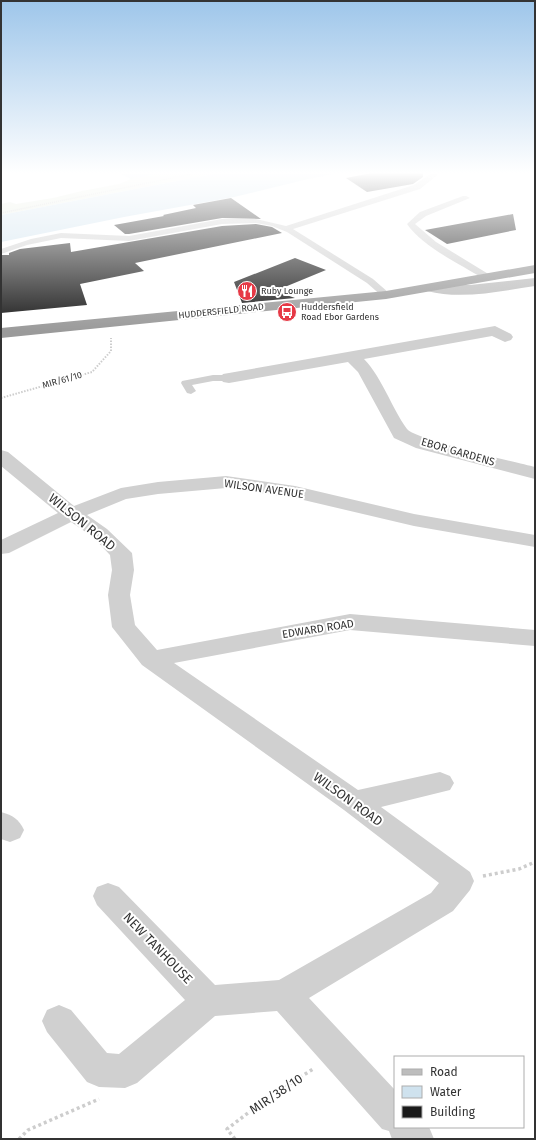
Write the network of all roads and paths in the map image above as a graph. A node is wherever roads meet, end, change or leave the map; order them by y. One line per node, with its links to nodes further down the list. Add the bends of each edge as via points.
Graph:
1 (203, 225): 6 (lane, via 128,239 67,235 16,246)
2 (275, 225): 5 (lane)
3 (296, 225): 5 (lane)
4 (411, 225): 8 (lane, via 427,239)
5 (287, 228): 11 (lane, via 370,281)
6 (1, 252)
7 (535, 269): 8 (highway, HUDDERSFIELD ROAD)
8 (487, 277): 10 (highway, HUDDERSFIELD ROAD)
9 (535, 282): 10 (street, via 466,289)
10 (432, 288): 11 (highway, HUDDERSFIELD ROAD)
11 (386, 295): 12 (highway, HUDDERSFIELD ROAD)
12 (110, 322): 13 (highway, HUDDERSFIELD ROAD); 18 (path, MIR/61/10, via 111,351 92,372)
13 (1, 333)
14 (505, 338): 15 (street, via 495,331)
15 (353, 357): 16 (street); 20 (street, EBOR GARDENS, via 365,370 400,434 423,444)
16 (229, 378): 17 (lane, via 186,383)
17 (192, 392)
18 (1, 398)
19 (1, 456): 21 (street, WILSON ROAD)
20 (535, 473)
21 (72, 514): 22 (street, WILSON AVENUE, via 121,494 226,482 295,492 414,520); 23 (street, WILSON AVENUE); 25 (street, WILSON ROAD, via 100,533 121,554 123,570 119,595 124,627)
22 (535, 540)
23 (1, 548)
24 (535, 638): 25 (street, EDWARD ROAD, via 350,622)
25 (151, 659): 27 (street, WILSON ROAD)
26 (440, 783): 27 (street)
27 (354, 802): 29 (street, WILSON ROAD)
28 (535, 862): 29 (path, via 519,869)
29 (459, 881): 31 (street, via 442,902)
30 (108, 896): 32 (street, NEW TANHOUSE)
31 (284, 995): 32 (street); 34 (street)
32 (208, 1001): 33 (street, via 125,1071 99,1070)
33 (59, 1021)
34 (338, 1054): 35 (street); 37 (path, MIR/38/10, via 265,1100 227,1129)
35 (394, 1115)
36 (406, 1128): 38 (street)
37 (235, 1139)
38 (416, 1139)

